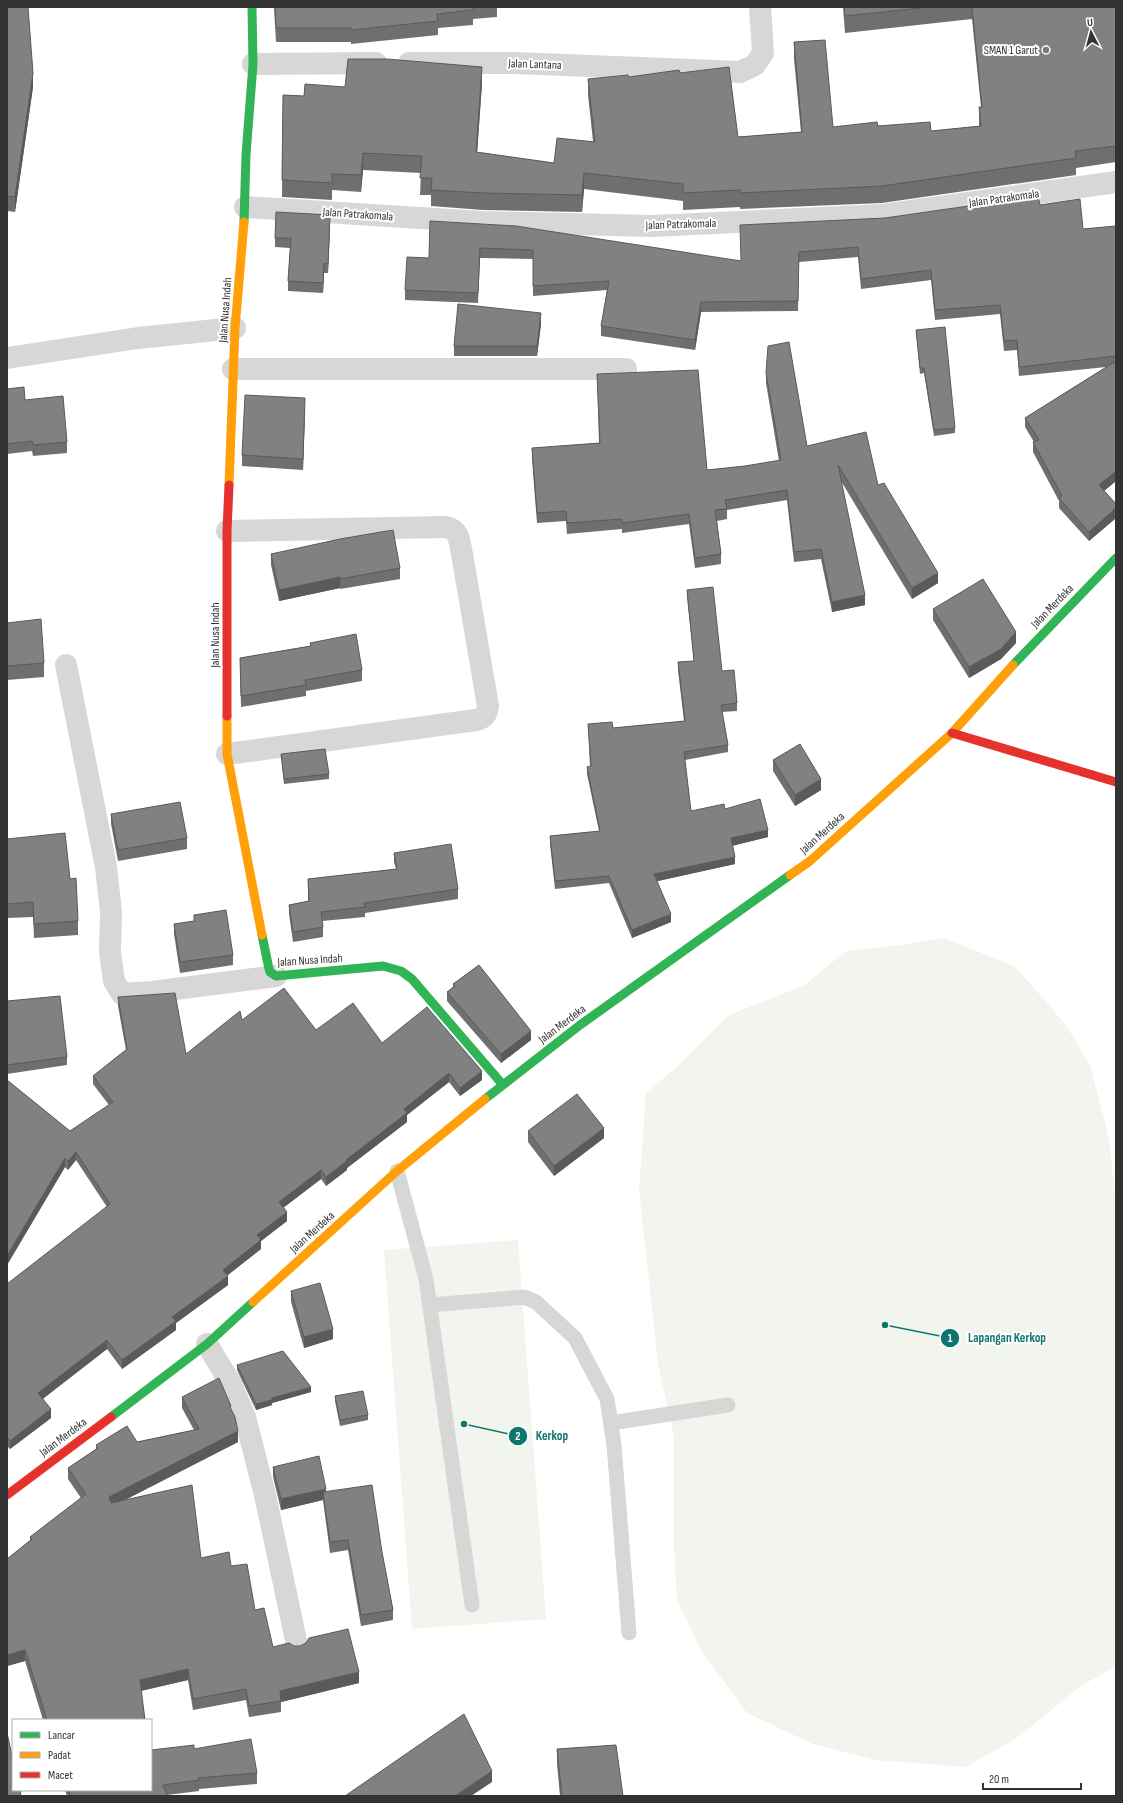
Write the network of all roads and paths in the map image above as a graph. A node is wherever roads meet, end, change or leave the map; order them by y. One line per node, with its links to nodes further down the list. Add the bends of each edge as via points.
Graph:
1 (252, 7): 3 (street, Jalan Nusa Indah)
2 (760, 7): 3 (street, Jalan Lantana, via 763,53 755,65 740,72 515,63)
3 (253, 64): 5 (street, Jalan Nusa Indah)
4 (1116, 182): 5 (street, Jalan Patrakomala, via 883,215 652,226 482,222)
5 (245, 207): 6 (street, Jalan Nusa Indah)
6 (235, 328): 7 (street, via 138,338); 8 (street, Jalan Nusa Indah)
7 (7, 358)
8 (233, 369): 9 (street); 10 (street, Jalan Nusa Indah)
9 (626, 369)
10 (227, 532): 14 (street, Jalan Nusa Indah); 14 (street, via 453,528 457,532 462,554 488,706 483,718 476,720)
11 (1116, 558): 13 (street, Jalan Merdeka, via 1029,647)
12 (66, 665): 16 (street, via 106,867 114,981 122,994)
13 (952, 733): 15 (street); 17 (street, Jalan Merdeka, via 810,861 580,1024)
14 (227, 754): 16 (street, Jalan Nusa Indah, via 269,969)
15 (1116, 782)
16 (276, 976): 17 (street, Jalan Nusa Indah, via 383,966 402,971 412,979)
17 (503, 1085): 18 (street, Jalan Merdeka)
18 (397, 1171): 19 (lane, via 426,1279); 20 (street, Jalan Merdeka)
19 (430, 1305): 22 (lane, via 515,1297 524,1297 536,1302 575,1338 607,1399); 24 (lane)
20 (207, 1344): 23 (street, Jalan Merdeka); 26 (street, via 232,1384 245,1417 265,1495)
21 (728, 1405): 22 (lane)
22 (611, 1423): 25 (lane)
23 (7, 1495)
24 (472, 1605)
25 (629, 1633)
26 (297, 1645)

